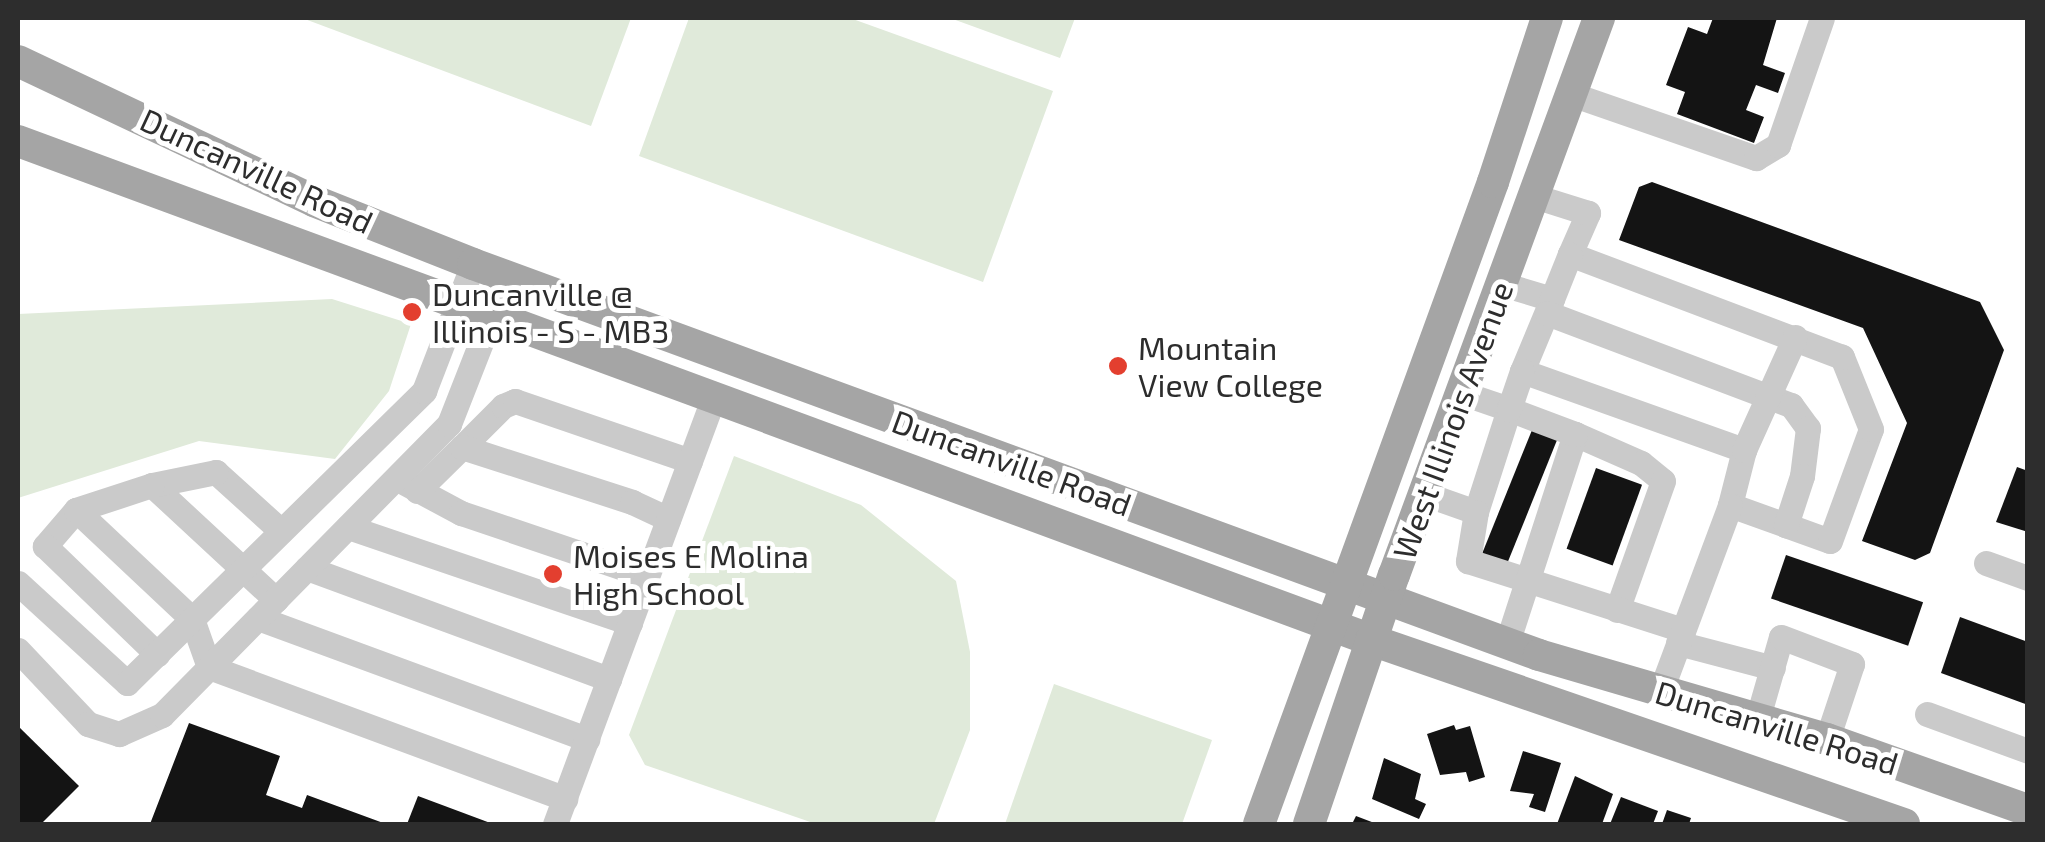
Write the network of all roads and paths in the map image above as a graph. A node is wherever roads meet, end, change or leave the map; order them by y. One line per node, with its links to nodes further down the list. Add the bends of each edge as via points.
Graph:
1 (1547, 18): 7 (main road, West Illinois Avenue)
2 (1600, 18): 5 (main road, West Illinois Avenue)
3 (1822, 18): 5 (lane, via 1778,145 1756,158)
4 (18, 60): 10 (main road, Duncanville Road, via 314,201)
5 (1571, 94): 8 (main road, West Illinois Avenue)
6 (18, 141): 13 (main road, Duncanville Road)
7 (1493, 182): 8 (main road); 43 (main road, West Illinois Avenue)
8 (1534, 196): 9 (lane, via 1588,213); 12 (main road, West Illinois Avenue)
9 (1570, 254): 14 (lane); 16 (lane)
10 (473, 264): 11 (main road, Duncanville Road); 13 (lane)
11 (507, 276): 15 (lane); 43 (main road, Duncanville Road)
12 (1502, 284): 14 (lane); 19 (main road, West Illinois Avenue)
13 (457, 301): 15 (main road, Duncanville Road); 35 (lane, via 424,391)
14 (1549, 306): 17 (lane); 18 (lane)
15 (493, 314): 20 (main road, Duncanville Road); 26 (lane, via 450,424)
16 (1795, 336): 18 (lane); 33 (lane, via 1842,357 1871,430 1830,541)
17 (1522, 371): 21 (lane); 24 (lane)
18 (1767, 392): 24 (lane); 33 (lane, via 1791,404 1808,428)
19 (1462, 394): 21 (lane); 28 (main road, West Illinois Avenue)
20 (714, 396): 25 (lane); 49 (main road, Duncanville Road)
21 (1509, 408): 22 (lane); 31 (lane)
22 (1575, 434): 41 (lane); 46 (lane, via 1642,463 1663,481)
23 (462, 447): 25 (lane, via 515,400); 26 (lane); 32 (lane)
24 (1744, 450): 29 (lane)
25 (690, 460): 32 (lane)
26 (406, 484): 34 (lane); 39 (lane, via 461,513)
27 (152, 485): 30 (lane); 35 (lane, via 216,472); 37 (lane)
28 (1424, 494): 31 (lane); 44 (main road, West Illinois Avenue)
29 (1730, 505): 33 (lane); 50 (lane)
30 (76, 510): 47 (lane); 54 (lane, via 45,546)
31 (1476, 512): 41 (lane, via 1468,561)
32 (668, 519): 39 (lane)
33 (1786, 525)
34 (348, 527): 38 (lane); 48 (lane)
35 (282, 532): 37 (lane)
36 (1986, 562): 40 (lane)
37 (244, 568): 45 (lane); 47 (lane)
38 (307, 568): 45 (lane); 57 (lane)
39 (648, 576): 48 (lane)
40 (2028, 578)
41 (1526, 580): 46 (lane); 52 (lane)
42 (18, 583): 54 (lane, via 127,683)
43 (1346, 586): 44 (main road, Duncanville Road); 49 (main road, West Illinois Avenue)
44 (1386, 599): 51 (main road, West Illinois Avenue); 52 (main road, Duncanville Road)
45 (267, 609): 55 (lane); 61 (lane)
46 (1617, 610): 50 (lane)
47 (192, 619): 54 (lane); 55 (lane)
48 (630, 623): 57 (lane)
49 (1332, 625): 51 (main road, Duncanville Road); 67 (main road, West Illinois Avenue)
50 (1680, 637): 56 (lane); 58 (lane)
51 (1371, 640): 68 (main road, West Illinois Avenue); 69 (main road, Duncanville Road)
52 (1507, 643): 58 (main road, Duncanville Road)
53 (18, 650): 55 (lane, via 88,724 119,734 162,715)
54 (157, 654)
55 (209, 667): 64 (lane)
56 (1772, 668): 60 (lane); 62 (lane, via 1781,638 1852,664)
57 (609, 679): 61 (lane)
58 (1660, 690): 60 (main road, Duncanville Road)
59 (1927, 714): 63 (lane)
60 (1758, 717): 62 (main road, Duncanville Road)
61 (587, 739): 64 (lane)
62 (1828, 739): 65 (main road, Duncanville Road)
63 (2028, 751)
64 (565, 798): 66 (lane)
65 (2028, 810)
66 (555, 824)
67 (1259, 824)
68 (1309, 824)
69 (1904, 824)

